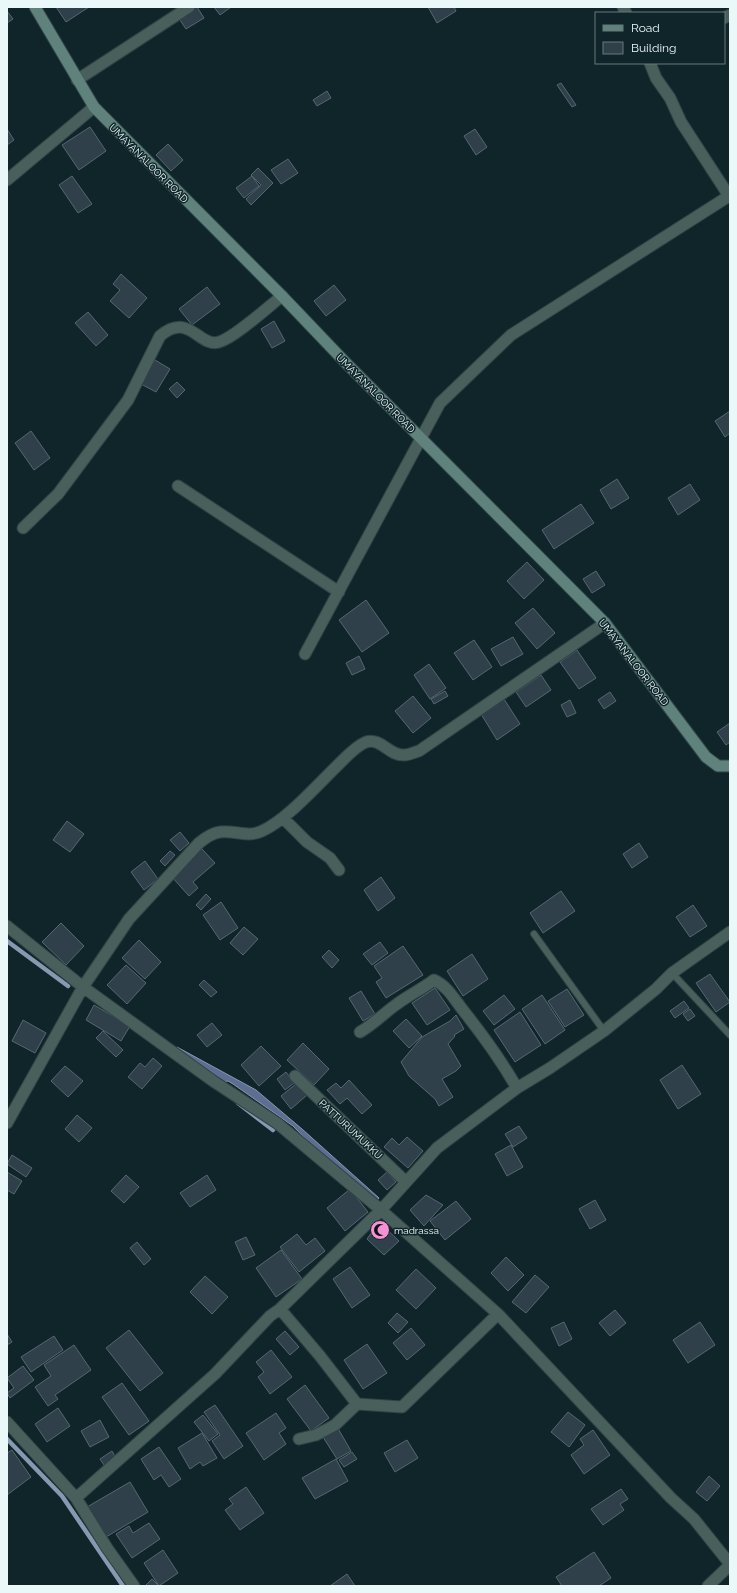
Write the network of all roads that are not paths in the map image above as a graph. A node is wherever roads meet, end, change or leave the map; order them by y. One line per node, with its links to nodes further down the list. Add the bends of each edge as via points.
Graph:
1 (35, 7): 4 (main road, UMAYANALOOR ROAD)
2 (189, 7): 4 (street)
3 (650, 64): 7 (street, via 681,122)
4 (77, 80): 5 (main road, UMAYANALOOR ROAD)
5 (94, 107): 6 (street); 8 (main road, UMAYANALOOR ROAD)
6 (7, 180)
7 (730, 196): 9 (street, via 511,335 440,403)
8 (282, 296): 9 (main road, UMAYANALOOR ROAD); 11 (street, via 230,337 218,343 208,342 190,329 176,327 160,336 128,400 58,494)
9 (421, 438): 12 (street); 13 (main road, UMAYANALOOR ROAD)
10 (178, 486): 12 (street)
11 (23, 528)
12 (339, 592): 14 (street)
13 (606, 623): 15 (main road, UMAYANALOOR ROAD, via 706,757 718,766); 16 (street, via 419,751 404,755 394,753 379,743 363,743)
14 (305, 654)
15 (730, 766)
16 (282, 818): 17 (street, via 307,842 330,858); 22 (street, via 262,831 249,834 220,832 208,836 199,843 129,918)
17 (339, 870)
18 (7, 926): 22 (street)
19 (730, 932): 21 (street)
20 (534, 934): 23 (lane)
21 (672, 973): 23 (street); 25 (lane)
22 (83, 987): 28 (street); 30 (street, via 213,1081 277,1123)
23 (604, 1031): 27 (street)
24 (360, 1032): 27 (street, via 434,980 441,983 452,996 498,1056)
25 (730, 1035)
26 (295, 1076): 29 (street, PATTURUMUKKU)
27 (517, 1088): 29 (street, via 437,1148)
28 (7, 1122)
29 (406, 1182): 30 (street)
30 (381, 1210): 31 (street); 32 (street)
31 (280, 1309): 33 (street); 36 (street, via 270,1316 215,1374)
32 (498, 1314): 33 (street, via 402,1407); 37 (street, via 671,1498 694,1519)
33 (357, 1404): 35 (street, via 335,1425 316,1435)
34 (7, 1422): 36 (street)
35 (299, 1439)
36 (76, 1498): 38 (street)
37 (730, 1564): 39 (street)
38 (134, 1586)
39 (708, 1586)

